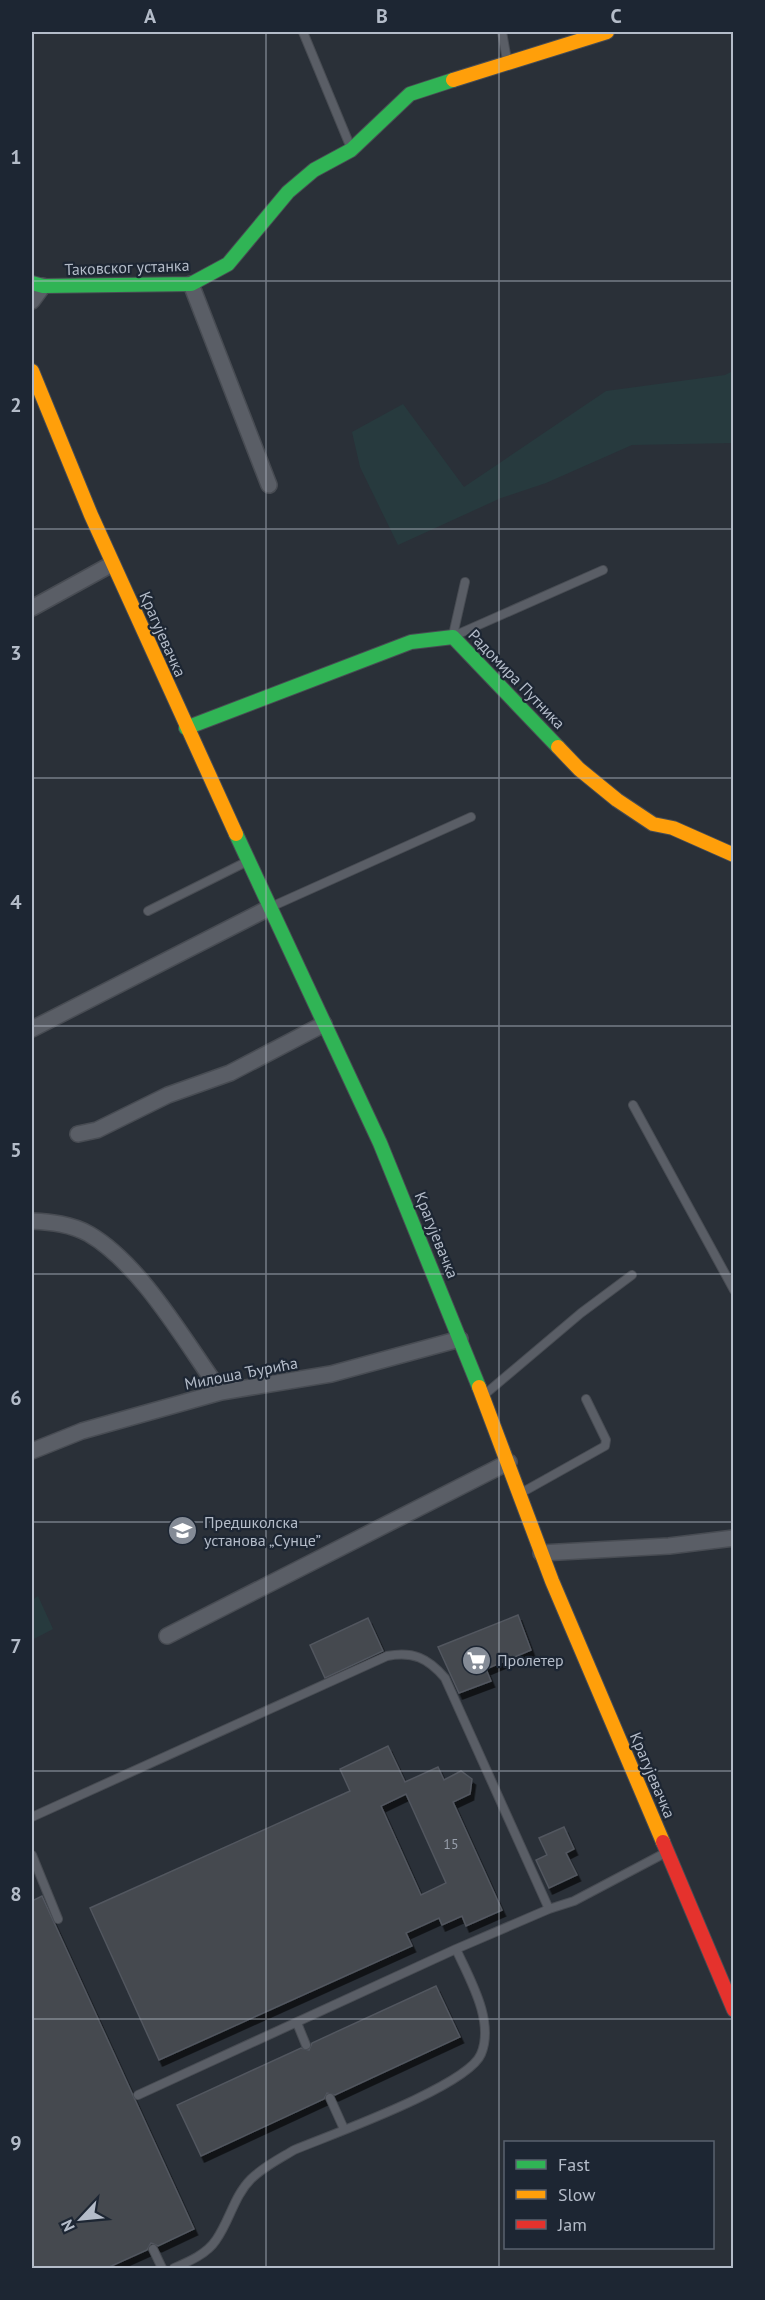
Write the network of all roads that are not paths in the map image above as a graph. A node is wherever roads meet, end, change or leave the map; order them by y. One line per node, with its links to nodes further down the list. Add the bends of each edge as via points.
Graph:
1 (303, 32): 5 (lane)
2 (502, 32): 4 (lane)
3 (607, 32): 4 (main road, Таковског устанка)
4 (508, 62): 5 (main road, Таковског устанка, via 410,94)
5 (351, 150): 7 (main road, Таковског устанка, via 314,170 288,192 228,264)
6 (37, 284): 7 (main road, Таковског устанка); 8 (street)
7 (191, 284): 10 (street)
8 (32, 301)
9 (32, 371): 11 (main road, Крагујевачка)
10 (269, 485)
11 (112, 564): 14 (street); 16 (main road, Крагујевачка)
12 (603, 570): 15 (lane)
13 (465, 582): 15 (lane)
14 (32, 608)
15 (453, 637): 16 (main road, Радомира Путника, via 411,642); 18 (main road, Радомира Путника, via 579,769 617,800 653,824 672,828)
16 (186, 728): 19 (main road, Крагујевачка)
17 (471, 817): 20 (lane)
18 (734, 855)
19 (247, 862): 20 (main road, Крагујевачка); 21 (lane)
20 (269, 908): 22 (main road, Крагујевачка); 23 (street)
21 (148, 911)
22 (324, 1024): 25 (street, via 230,1072 168,1095 97,1130); 29 (main road, Крагујевачка, via 380,1143)
23 (32, 1029)
24 (633, 1105): 28 (lane)
25 (78, 1134)
26 (32, 1221): 30 (street, via 67,1225 89,1234 131,1267)
27 (632, 1275): 31 (lane)
28 (734, 1290)
29 (460, 1339): 30 (street, Милоша Ђурића, via 331,1374); 31 (main road, Крагујевачка)
30 (221, 1392): 33 (street, Милоша Ђурића, via 82,1431)
31 (482, 1396): 34 (main road, Крагујевачка)
32 (586, 1399): 35 (lane, via 606,1440 605,1446)
33 (32, 1451)
34 (509, 1462): 35 (main road, Крагујевачка); 38 (street)
35 (520, 1493): 37 (main road, Крагујевачка)
36 (734, 1538): 37 (street)
37 (541, 1553): 40 (main road, Крагујевачка)
38 (167, 1636)
39 (32, 1817): 42 (lane, via 387,1656 414,1654 425,1658 445,1678)
40 (666, 1852): 42 (lane, via 574,1901); 45 (main road, Крагујевачка)
41 (32, 1856): 43 (lane)
42 (549, 1908): 44 (lane)
43 (58, 1919)
44 (456, 1948): 46 (lane); 50 (lane, via 478,1998 483,2025 481,2054 447,2084)
45 (732, 2005)
46 (297, 2023): 47 (lane); 48 (lane)
47 (306, 2045)
48 (138, 2095)
49 (330, 2098): 50 (lane)
50 (344, 2129): 53 (lane, via 294,2150 251,2178 238,2195 216,2241 206,2251)
51 (153, 2248): 52 (lane)
52 (162, 2268)
53 (174, 2268)

